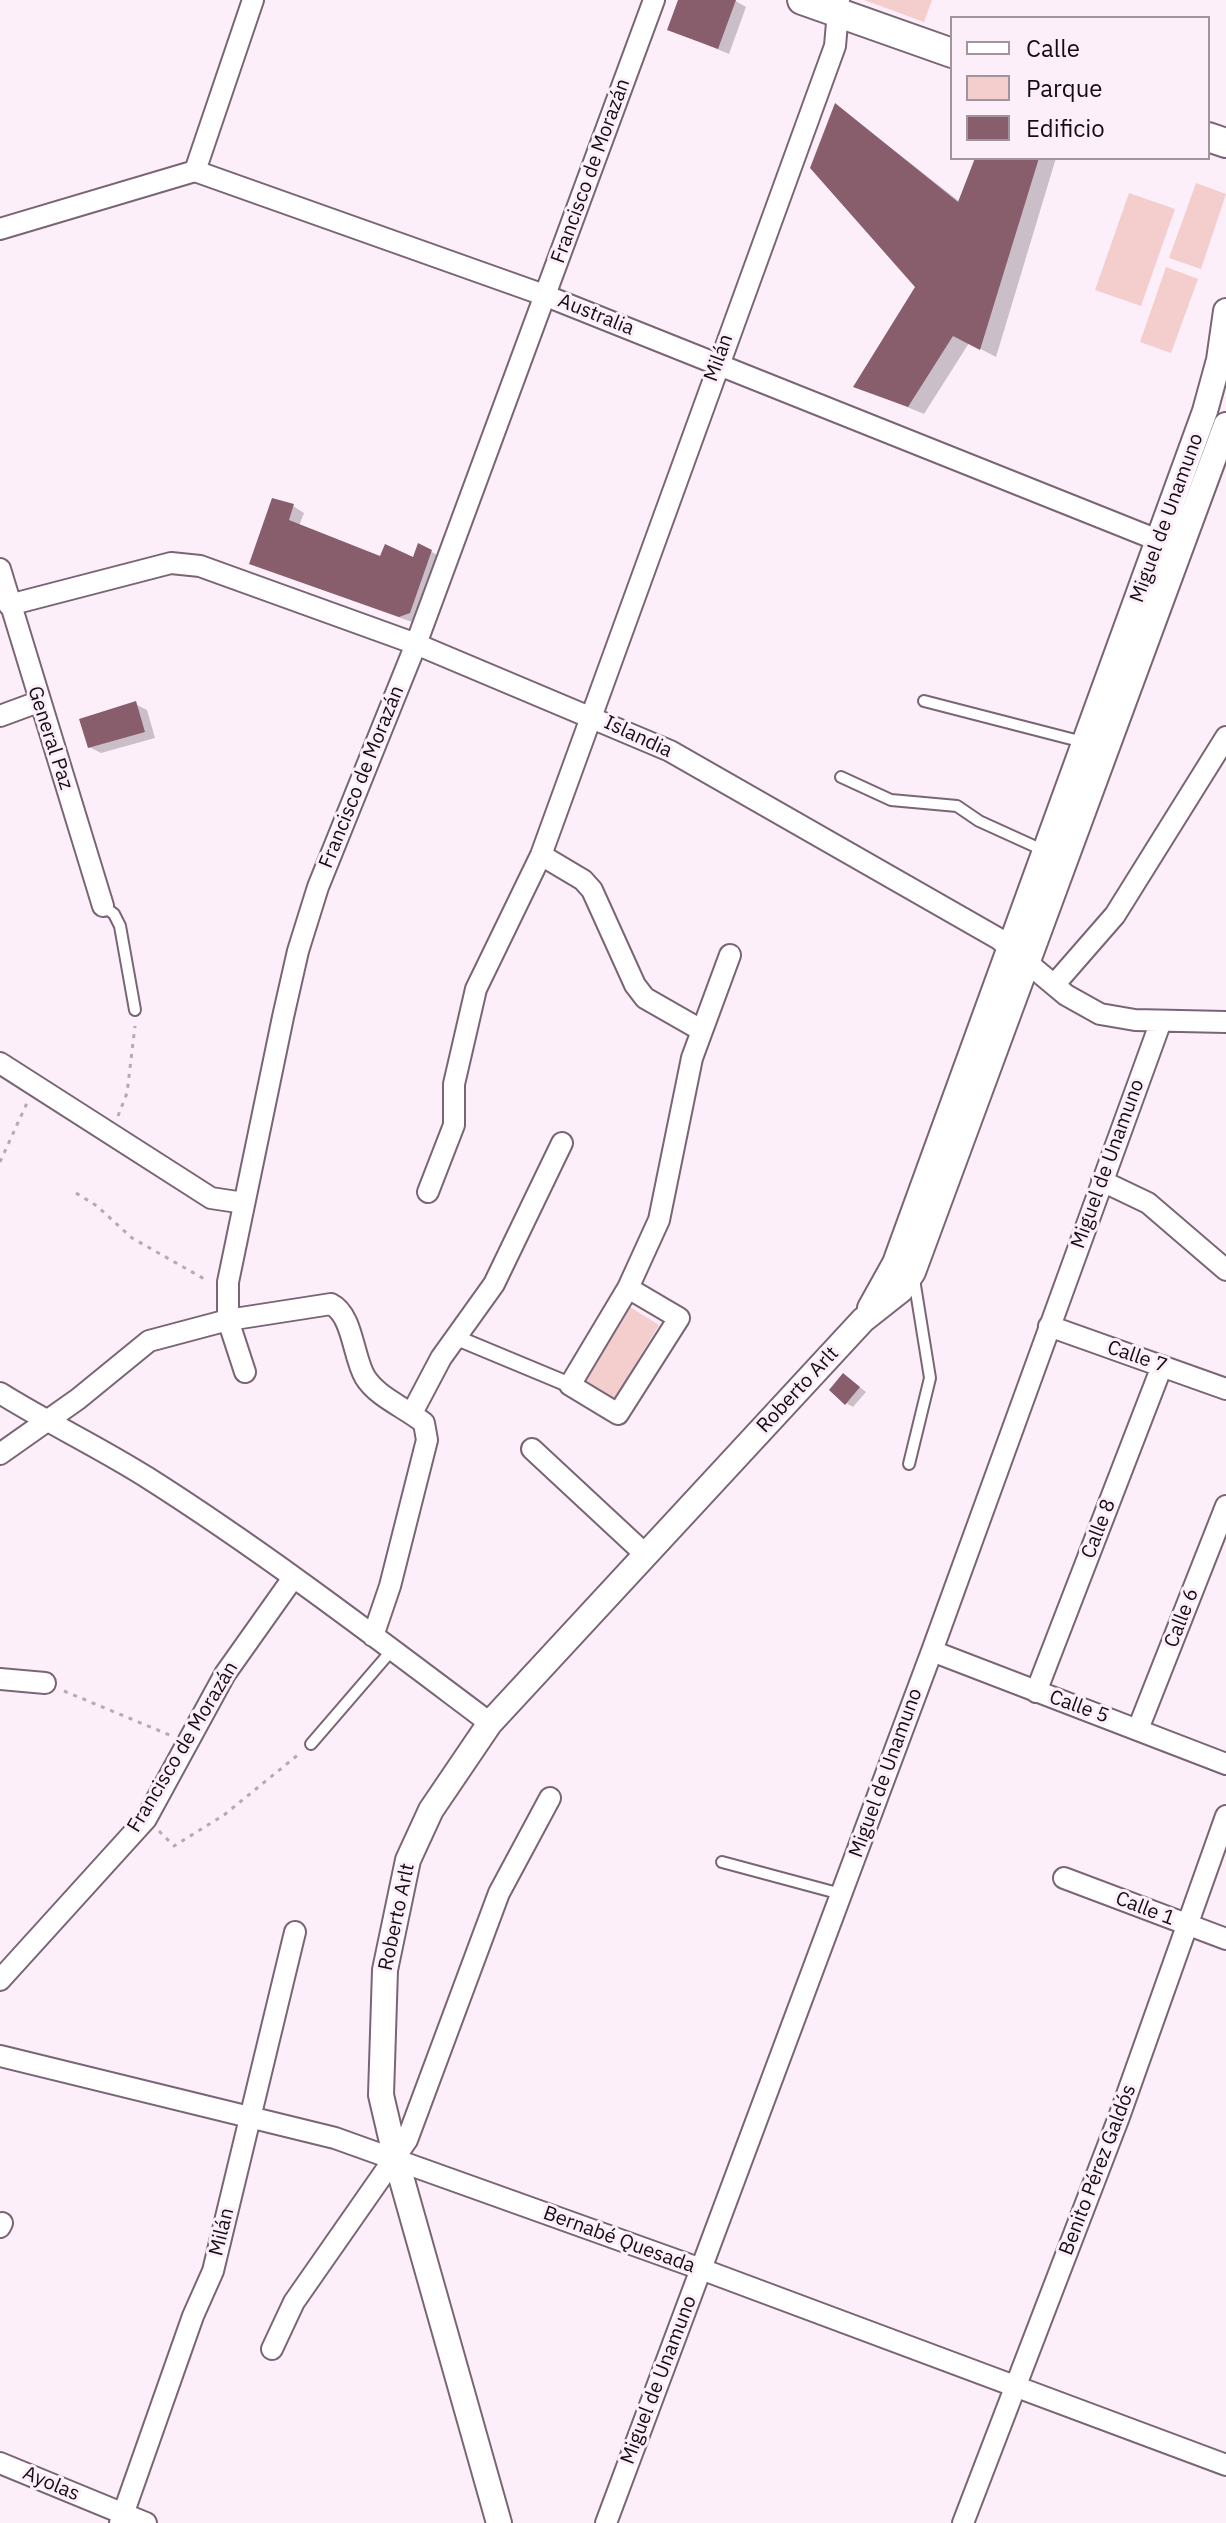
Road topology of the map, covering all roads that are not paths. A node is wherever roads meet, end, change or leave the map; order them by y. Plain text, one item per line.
1 (253, 0) edge
2 (654, 0) edge
3 (802, 0) edge
4 (839, 8) edge
5 (950, 52) edge
6 (195, 171) junction
7 (0, 229) edge
8 (544, 295) junction
9 (1226, 311) edge
10 (717, 363) junction
11 (1226, 425) edge
12 (1169, 545) junction
13 (0, 569) edge
14 (9, 605) junction
15 (416, 644) junction
16 (924, 701) dead end
17 (38, 702) junction
18 (0, 716) edge
19 (591, 716) junction
20 (1226, 737) edge
21 (1085, 742) junction
22 (841, 777) dead end
23 (1045, 851) junction
24 (541, 855) junction
25 (103, 906) joint
26 (1018, 954) junction
27 (730, 955) dead end
28 (1054, 985) junction
29 (135, 1010) road end
30 (1161, 1021) junction
31 (1226, 1022) edge
32 (701, 1030) junction
33 (0, 1063) edge
34 (562, 1143) dead end
35 (1102, 1181) junction
36 (428, 1192) dead end
37 (244, 1203) junction
38 (1226, 1270) edge
39 (913, 1272) junction
40 (628, 1288) junction
41 (228, 1320) junction
42 (863, 1320) junction
43 (1049, 1326) junction
44 (457, 1338) junction
45 (1162, 1366) junction
46 (245, 1372) dead end
47 (570, 1385) junction
48 (1226, 1389) edge
49 (0, 1393) edge
50 (412, 1413) junction
51 (44, 1422) junction
52 (532, 1449) dead end
53 (0, 1454) edge
54 (909, 1464) dead end
55 (1226, 1506) edge
56 (646, 1555) junction
57 (293, 1578) junction
58 (373, 1636) junction
59 (392, 1650) junction
60 (932, 1651) junction
61 (0, 1679) edge
62 (45, 1683) road end
63 (1036, 1692) junction
64 (490, 1723) junction
65 (1138, 1729) junction
66 (311, 1744) road end
67 (1226, 1764) edge
68 (550, 1798) dead end
69 (1226, 1816) edge
70 (722, 1862) dead end
71 (1064, 1878) dead end
72 (841, 1894) junction
73 (1186, 1924) junction
74 (295, 1932) dead end
75 (1226, 1939) edge
76 (0, 1980) edge
77 (0, 2056) edge
78 (250, 2115) junction
79 (396, 2159) junction
80 (701, 2269) junction
81 (272, 2349) dead end
82 (1015, 2385) junction
83 (0, 2463) edge
84 (1226, 2465) edge
85 (122, 2519) edge
86 (146, 2523) edge
87 (499, 2523) edge
88 (606, 2523) edge
89 (963, 2523) edge

1 - 6 street
2 - 8 street, Francisco de Morazán
3 - 4 main road
4 - 5 main road
4 - 10 street, Milán
6 - 7 street
6 - 8 street, Australia
8 - 10 street, Australia
8 - 15 street, Francisco de Morazán
9 - 12 street, Miguel de Unamuno
10 - 12 street, Australia
10 - 19 street, Milán
11 - 12 street, Miguel de Unamuno
12 - 21 street, Miguel de Unamuno
12 - 26 street, Miguel de Unamuno
13 - 14 street, General Paz
14 - 15 street, Islandia
14 - 17 street, General Paz
15 - 19 street, Islandia
15 - 37 street, Francisco de Morazán
16 - 21 lane
17 - 18 street
17 - 25 street, General Paz
19 - 24 street, Milán
19 - 26 street, Islandia
20 - 28 street
21 - 23 street, Miguel de Unamuno
22 - 23 lane
23 - 26 street, Miguel de Unamuno
24 - 32 street
24 - 36 street, Milán
25 - 29 lane
26 - 28 street, Islandia
26 - 39 street, Roberto Arlt
26 - 42 street, Roberto Arlt
27 - 32 street
28 - 30 street, Islandia
30 - 31 street, Islandia
30 - 35 street, Miguel de Unamuno
32 - 40 street
33 - 37 street
34 - 44 street
35 - 38 street
35 - 43 street, Miguel de Unamuno
37 - 41 street, Francisco de Morazán
39 - 42 street, Roberto Arlt
39 - 54 lane
40 - 47 street
40 - 47 street
41 - 46 street, Francisco de Morazán
41 - 50 street
41 - 51 street
42 - 56 street, Roberto Arlt
43 - 45 street, Calle 7
43 - 60 street, Miguel de Unamuno
44 - 47 street
44 - 50 street
45 - 48 street, Calle 7
45 - 63 street, Calle 8
49 - 51 street
50 - 58 street
51 - 53 street
51 - 57 street
52 - 56 street
55 - 65 street, Calle 6
56 - 64 street, Roberto Arlt
57 - 58 street
57 - 76 street, Francisco de Morazán
58 - 59 street
59 - 64 street
59 - 66 lane
60 - 63 street, Calle 5
60 - 72 street, Miguel de Unamuno
61 - 62 street
63 - 65 street, Calle 5
64 - 79 street, Roberto Arlt
65 - 67 street, Calle 5
68 - 79 street
69 - 73 street, Benito Pérez Galdós
70 - 72 lane
71 - 73 street, Calle 1
72 - 80 street, Miguel de Unamuno
73 - 75 street, Calle 1
73 - 82 street, Benito Pérez Galdós
74 - 78 street, Milán
77 - 78 street, Bernabé Quesada
78 - 79 street, Bernabé Quesada
78 - 85 street, Milán
79 - 80 street, Bernabé Quesada
79 - 81 street
79 - 87 street, Roberto Arlt
80 - 82 street, Bernabé Quesada
80 - 88 street, Miguel de Unamuno
82 - 84 street, Bernabé Quesada
82 - 89 street, Benito Pérez Galdós
83 - 85 street, Ayolas
85 - 86 street, Ayolas

